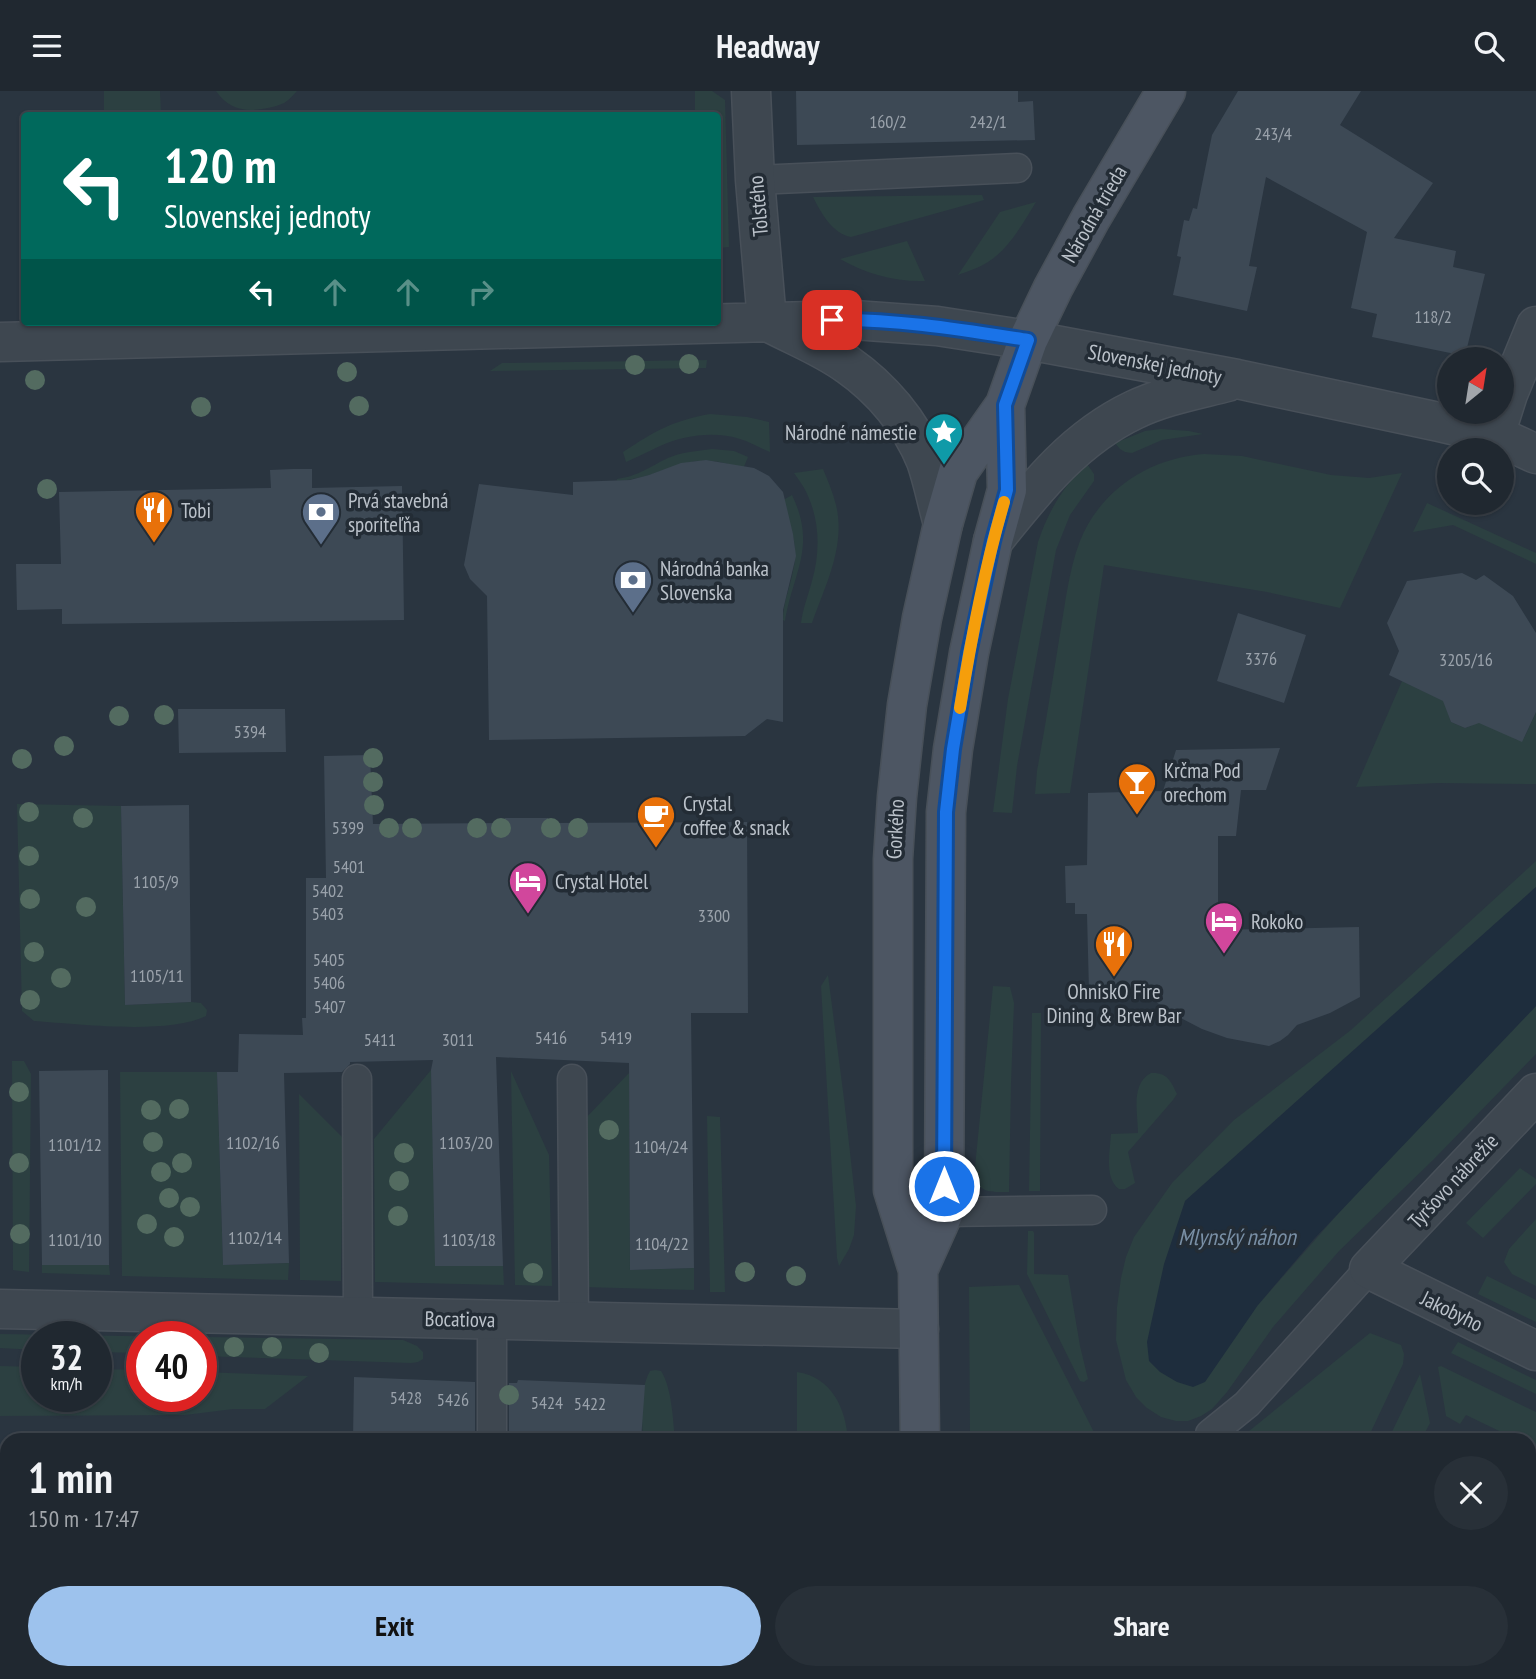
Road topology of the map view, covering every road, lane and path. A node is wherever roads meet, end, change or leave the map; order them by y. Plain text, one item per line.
1 (751, 91) edge
2 (1166, 91) edge
3 (1017, 168) dead end
4 (755, 180) junction
5 (766, 321) junction
6 (721, 322) edge
7 (584, 326) edge
8 (1536, 326) edge
9 (1028, 340) junction
10 (0, 342) edge
11 (1237, 379) junction
12 (1005, 405) junction
13 (1494, 435) junction
14 (1536, 454) edge
15 (943, 524) junction
16 (993, 541) junction
17 (572, 1079) dead end
18 (357, 1080) dead end
19 (1536, 1093) edge
20 (1092, 1210) dead end
21 (944, 1212) junction
22 (1369, 1269) junction
23 (918, 1270) junction
24 (0, 1309) edge
25 (358, 1316) junction
26 (492, 1319) junction
27 (574, 1321) junction
28 (919, 1329) junction
29 (1536, 1352) edge
30 (492, 1433) edge
31 (920, 1433) edge
32 (1211, 1433) edge

1 - 4 street, Tolstého
2 - 9 street, Národná trieda
3 - 4 lane
4 - 5 street, Tolstého
5 - 6 street, Slovenskej jednoty
5 - 9 street, Slovenskej jednoty
5 - 15 street, Slovenskej jednoty
7 - 10 street, Slovenskej jednoty
8 - 13 street
9 - 11 street, Slovenskej jednoty
9 - 12 street, Gorkého
11 - 13 street, Slovenskej jednoty
11 - 16 street
12 - 15 street, Gorkého
12 - 16 street, Gorkého
13 - 14 street, Slovenskej jednoty
15 - 23 street, Gorkého
16 - 21 street, Gorkého
17 - 27 lane
18 - 25 lane
19 - 22 street, Tyršovo nábrežie
20 - 21 lane
21 - 23 street, Gorkého
22 - 29 street, Jakobyho
22 - 32 lane
23 - 28 street, Gorkého
24 - 25 street, Bocatiova
25 - 26 street, Bocatiova
26 - 27 street, Bocatiova
26 - 30 lane
27 - 28 street, Bocatiova
28 - 31 street, Gorkého

